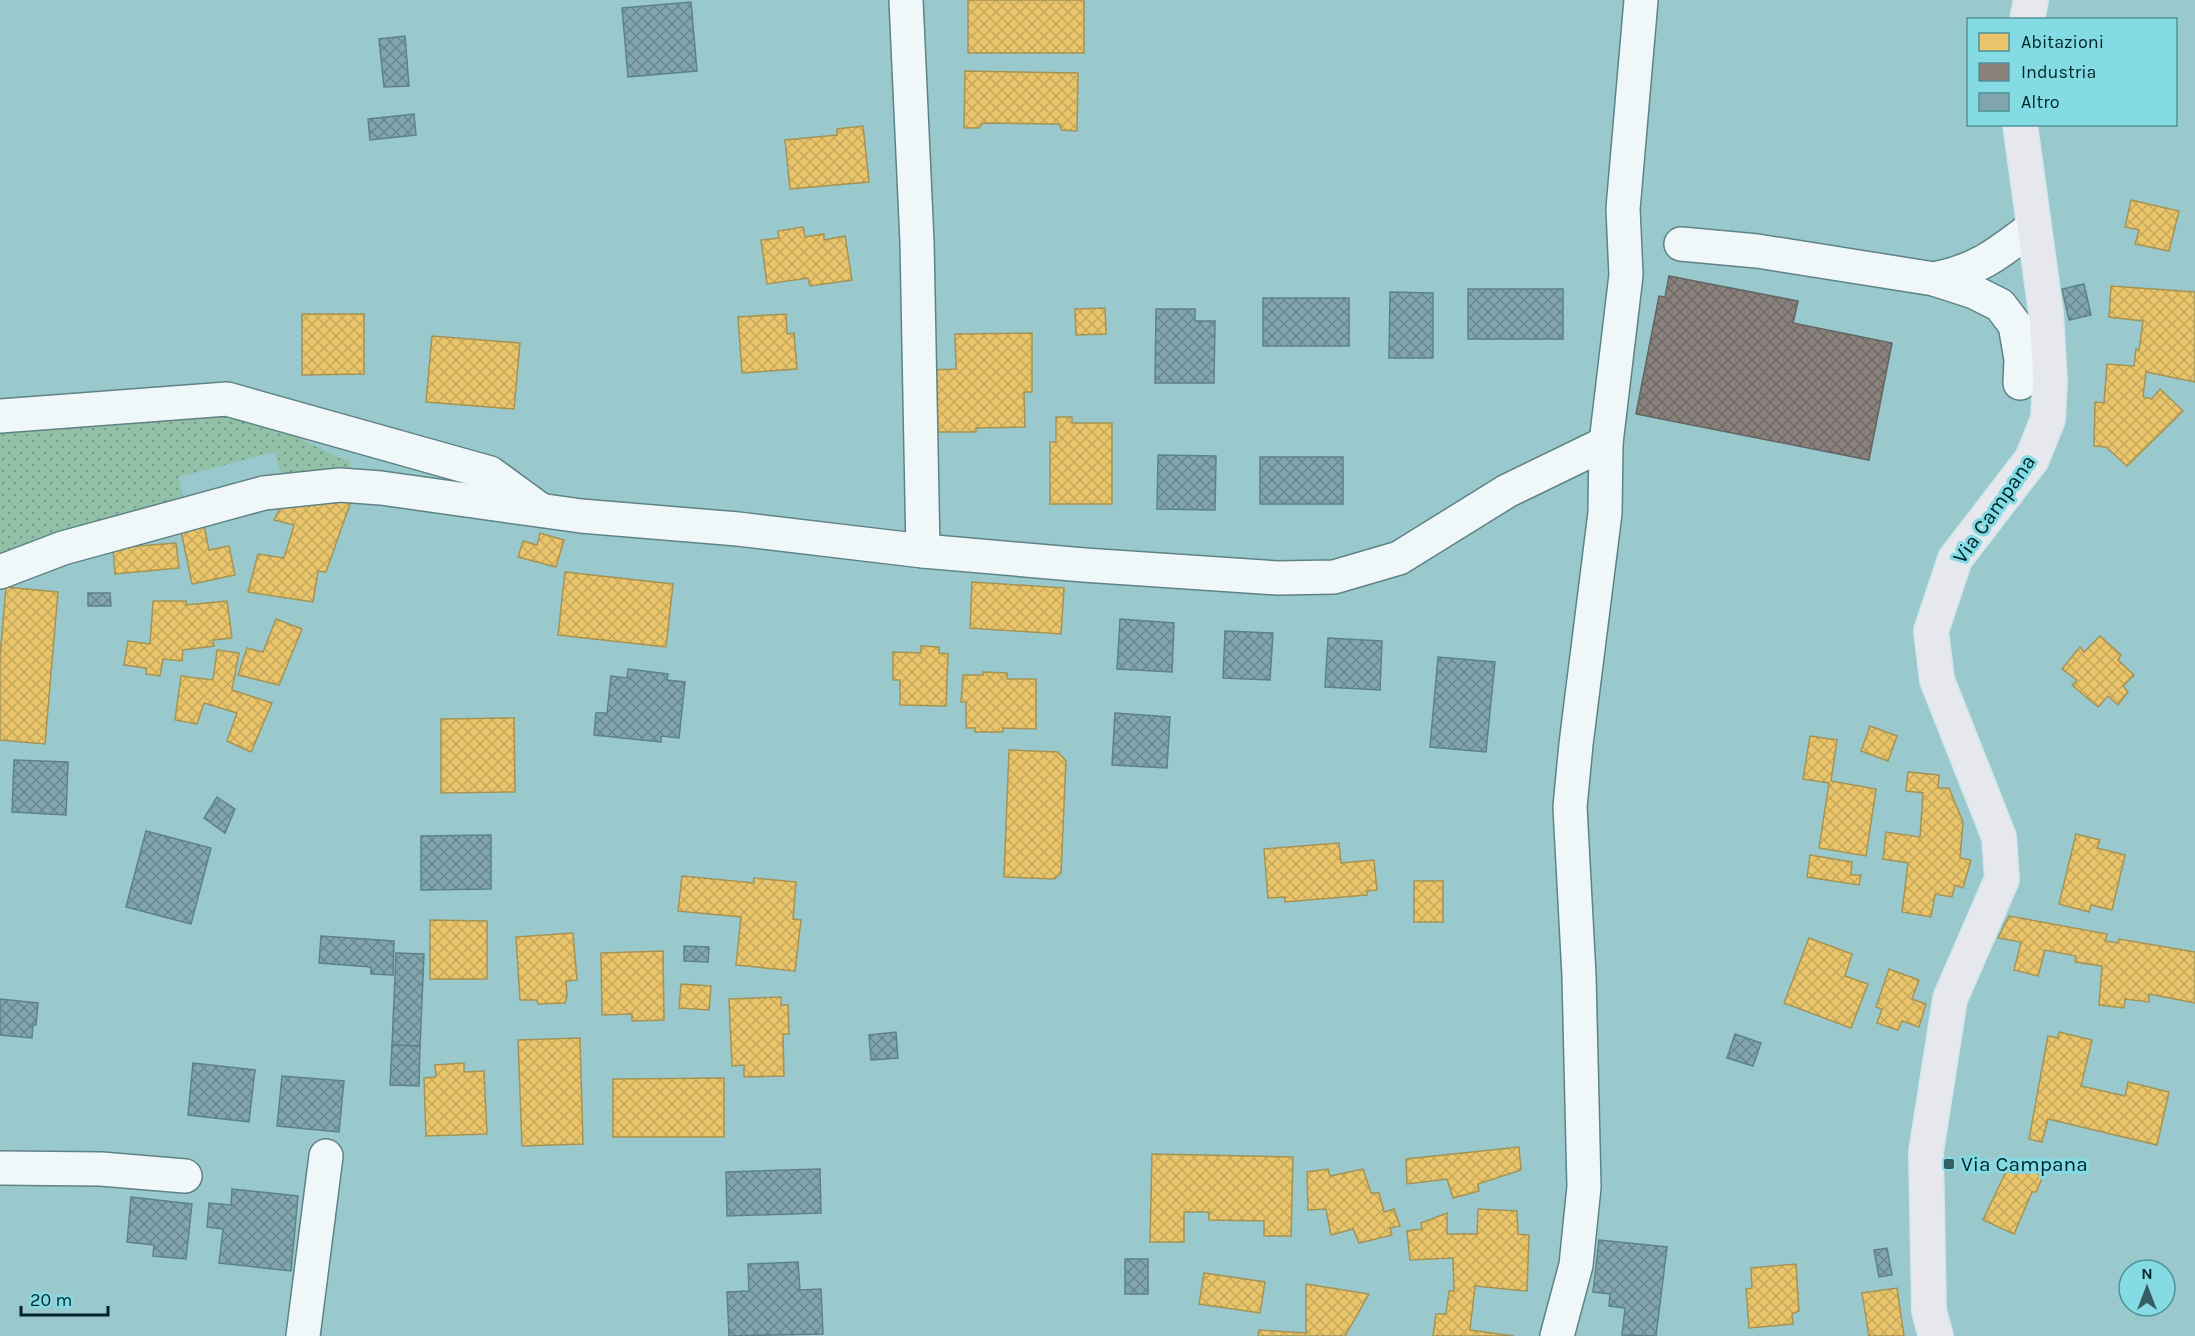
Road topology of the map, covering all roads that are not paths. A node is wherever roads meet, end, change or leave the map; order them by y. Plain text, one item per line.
1 (906, 0) edge
2 (1641, 0) edge
3 (2031, 0) edge
4 (2027, 18) edge
5 (2020, 126) edge
6 (2033, 227) junction
7 (1681, 244) dead end
8 (2040, 276) junction
9 (1972, 281) junction
10 (2020, 383) dead end
11 (0, 416) edge
12 (1606, 443) junction
13 (542, 511) junction
14 (923, 551) junction
15 (0, 572) edge
16 (326, 1156) dead end
17 (0, 1168) edge
18 (185, 1176) dead end
19 (303, 1336) edge
20 (1557, 1336) edge
21 (1935, 1336) edge

1 - 14 street
2 - 12 street
3 - 4 main road
5 - 6 main road, Via Campana
6 - 8 main road, Via Campana
6 - 9 street
7 - 9 street
8 - 9 street
8 - 21 main road, Via Campana
9 - 10 street
11 - 13 street
12 - 14 street
12 - 20 street
13 - 14 street
13 - 15 street
16 - 19 street
17 - 18 street

